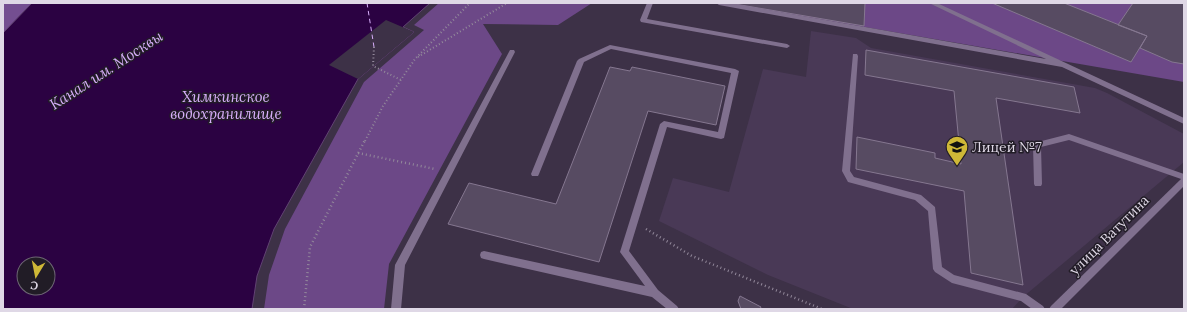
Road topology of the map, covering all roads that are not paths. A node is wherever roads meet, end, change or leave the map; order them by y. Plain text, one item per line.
1 (650, 3) edge
2 (719, 3) edge
3 (932, 3) edge
4 (787, 46) dead end
5 (512, 52) dead end
6 (855, 56) dead end
7 (1065, 65) junction
8 (1184, 121) edge
9 (535, 174) dead end
10 (1184, 176) edge
11 (1184, 181) edge
12 (1038, 184) dead end
13 (484, 255) dead end
14 (656, 293) junction
15 (396, 309) edge
16 (674, 309) edge
17 (1040, 309) edge
18 (1054, 309) edge

1 - 4 street
2 - 7 street
3 - 7 street
5 - 15 street
6 - 17 street
7 - 8 street
9 - 14 street
10 - 12 street
11 - 18 street, улица Ватутина
13 - 14 street
14 - 16 street

